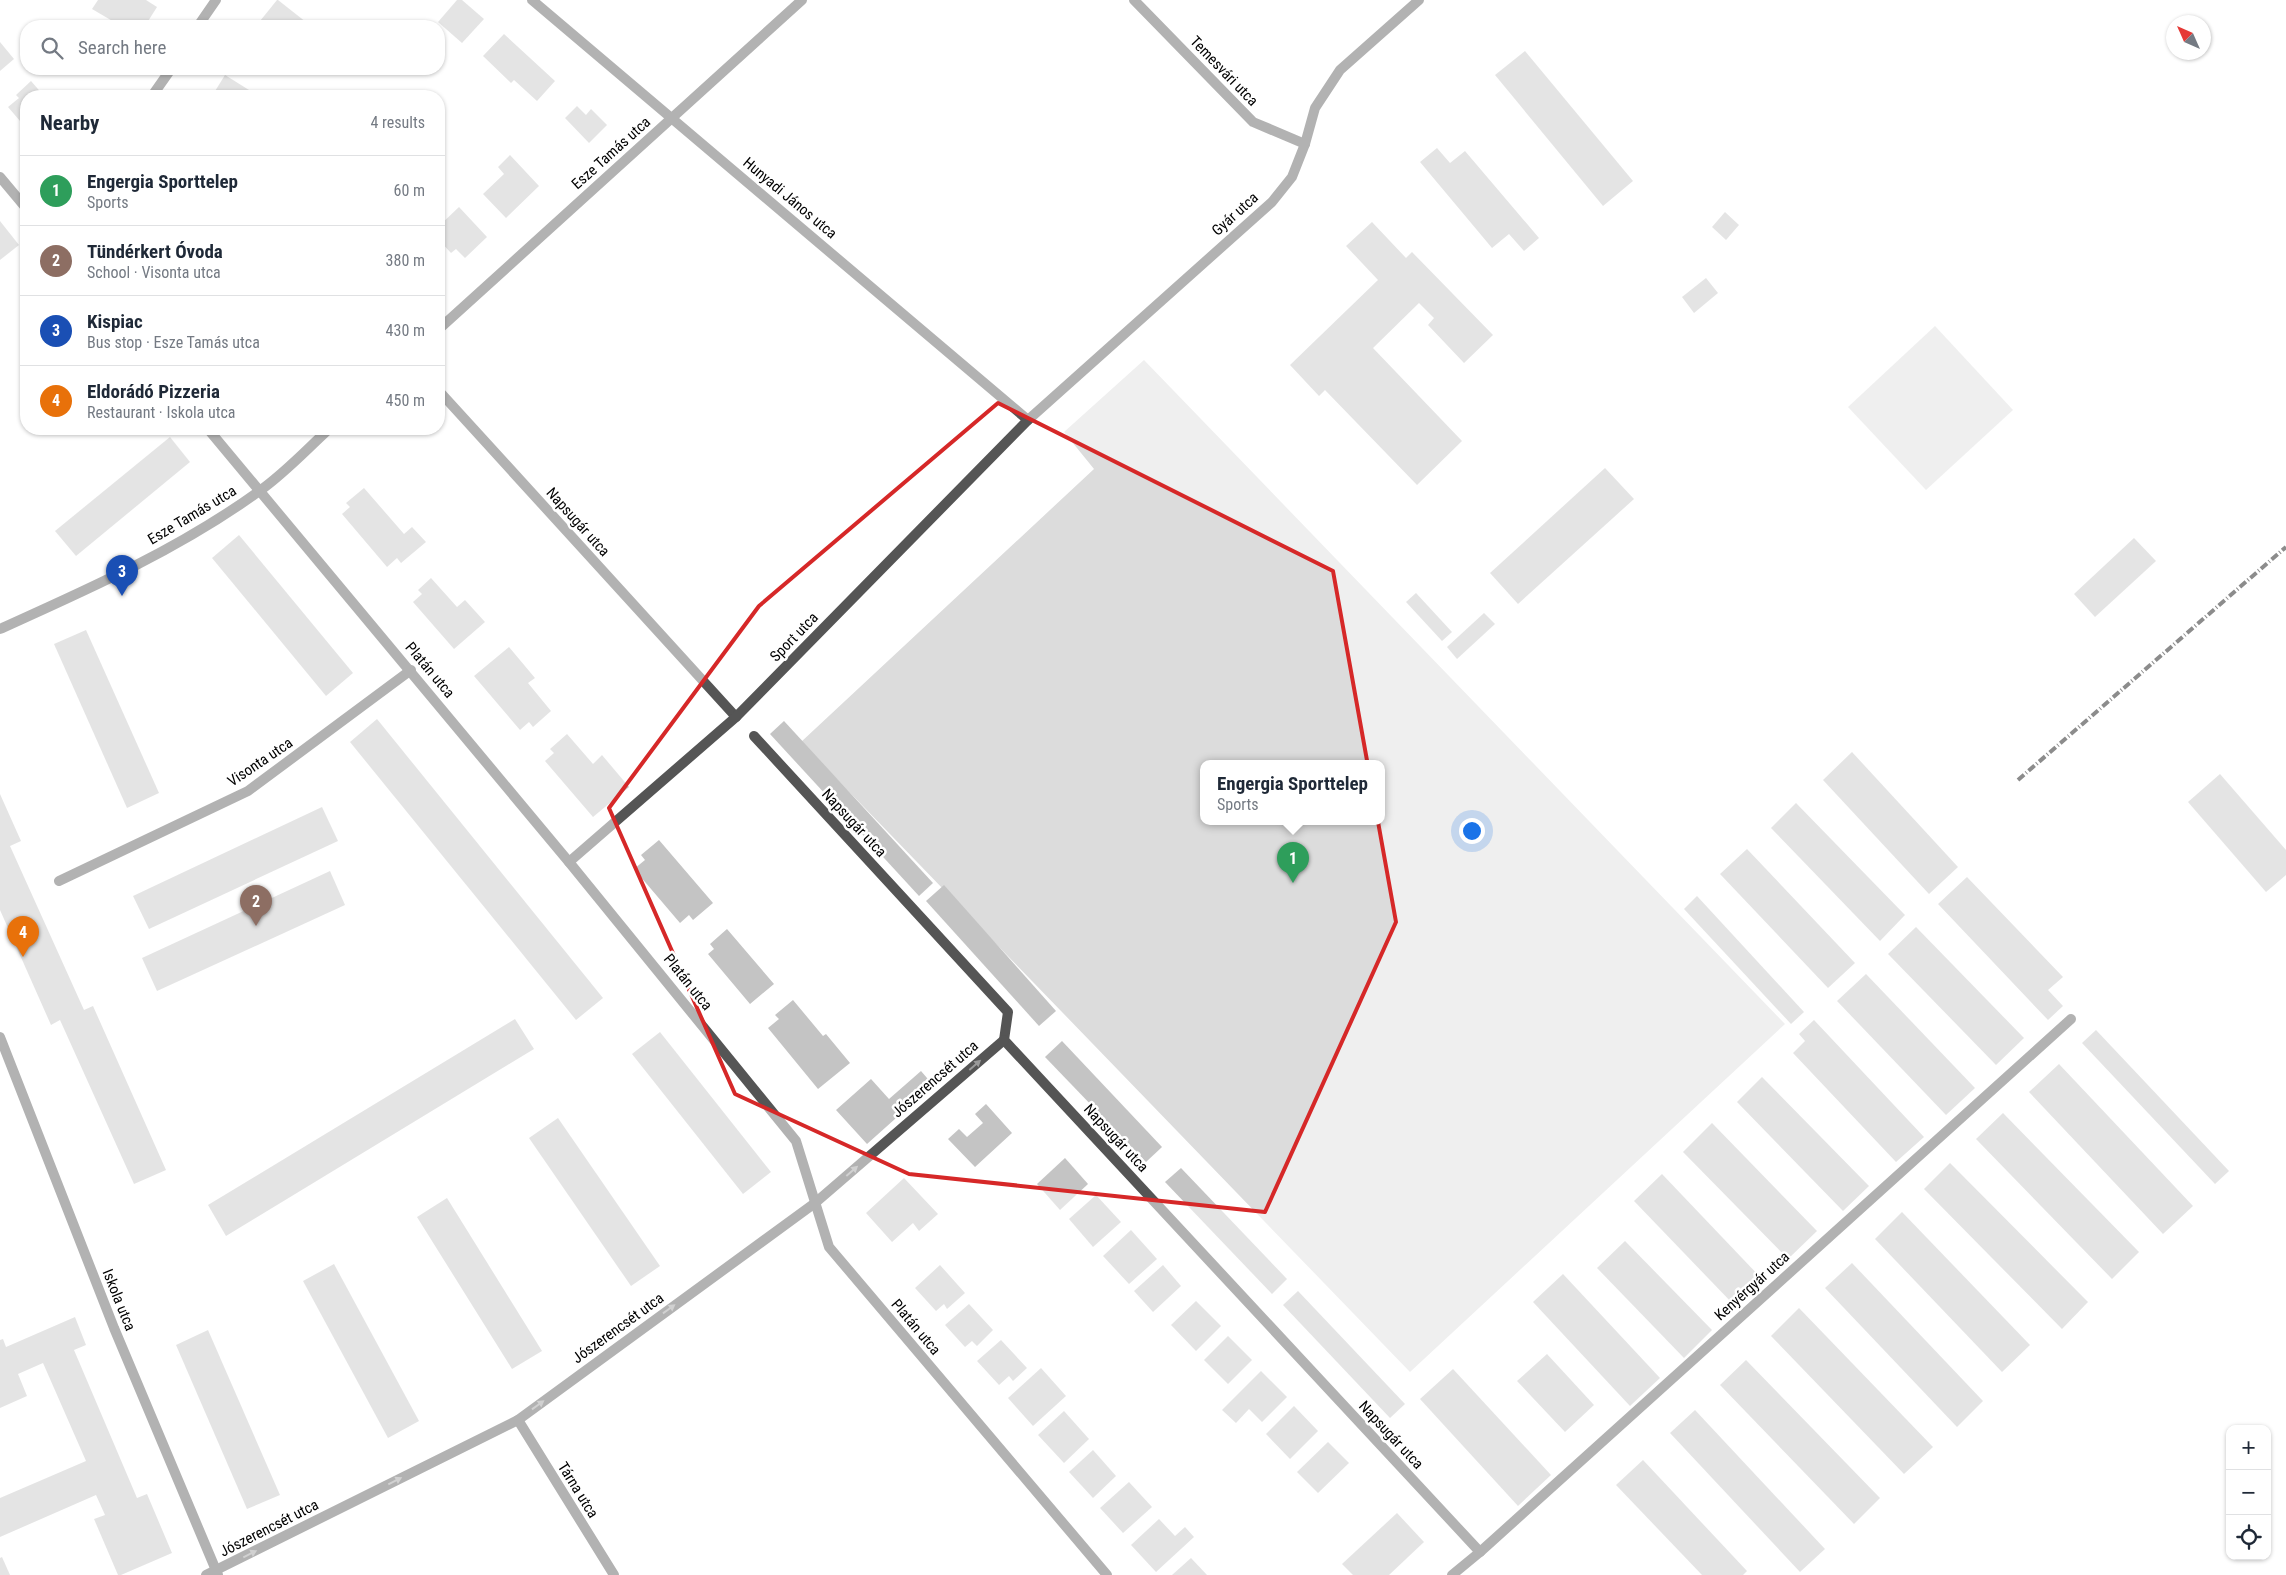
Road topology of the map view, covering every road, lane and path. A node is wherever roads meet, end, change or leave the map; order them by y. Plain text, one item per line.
1 (216, 0) edge
2 (532, 0) edge
3 (802, 0) edge
4 (1134, 0) edge
5 (1419, 0) edge
6 (202, 20) edge
7 (166, 75) edge
8 (156, 90) edge
9 (673, 117) junction
10 (1305, 144) junction
11 (0, 177) edge
12 (20, 201) edge
13 (445, 324) edge
14 (445, 398) edge
15 (1028, 420) junction
16 (213, 435) edge
17 (322, 435) edge
18 (260, 491) junction
19 (0, 629) edge
20 (411, 670) junction
21 (736, 717) junction
22 (754, 736) dead end
23 (569, 862) junction
24 (60, 882) dead end
25 (2071, 1019) dead end
26 (0, 1037) edge
27 (1004, 1040) junction
28 (815, 1203) junction
29 (518, 1420) junction
30 (1480, 1552) junction
31 (213, 1574) edge
32 (614, 1575) edge
33 (1107, 1575) edge
34 (1452, 1575) edge

1 - 6 street
2 - 9 street, Hunyadi János utca
3 - 9 street, Esze Tamás utca
4 - 10 street, Temesvári utca
5 - 10 street, Gyár utca
7 - 8 street
9 - 13 street, Esze Tamás utca
9 - 15 street, Hunyadi János utca
10 - 15 street, Gyár utca
11 - 12 street
14 - 21 street, Napsugár utca
15 - 21 street, Sport utca
16 - 18 street, Platán utca
17 - 18 street, Esze Tamás utca
18 - 19 street, Esze Tamás utca
18 - 20 street, Platán utca
20 - 23 street, Platán utca
20 - 24 street, Visonta utca
21 - 23 street, Sport utca
22 - 27 street, Napsugár utca
23 - 28 street, Platán utca
25 - 30 street, Kenyérgyár utca
26 - 31 street, Iskola utca
28 -> 27 street, Jószerencsét utca
27 - 30 street, Napsugár utca
29 -> 28 street, Jószerencsét utca
28 - 33 street, Platán utca
31 -> 29 street, Jószerencsét utca
29 - 32 street, Tárna utca
30 - 34 street, Kenyérgyár utca

